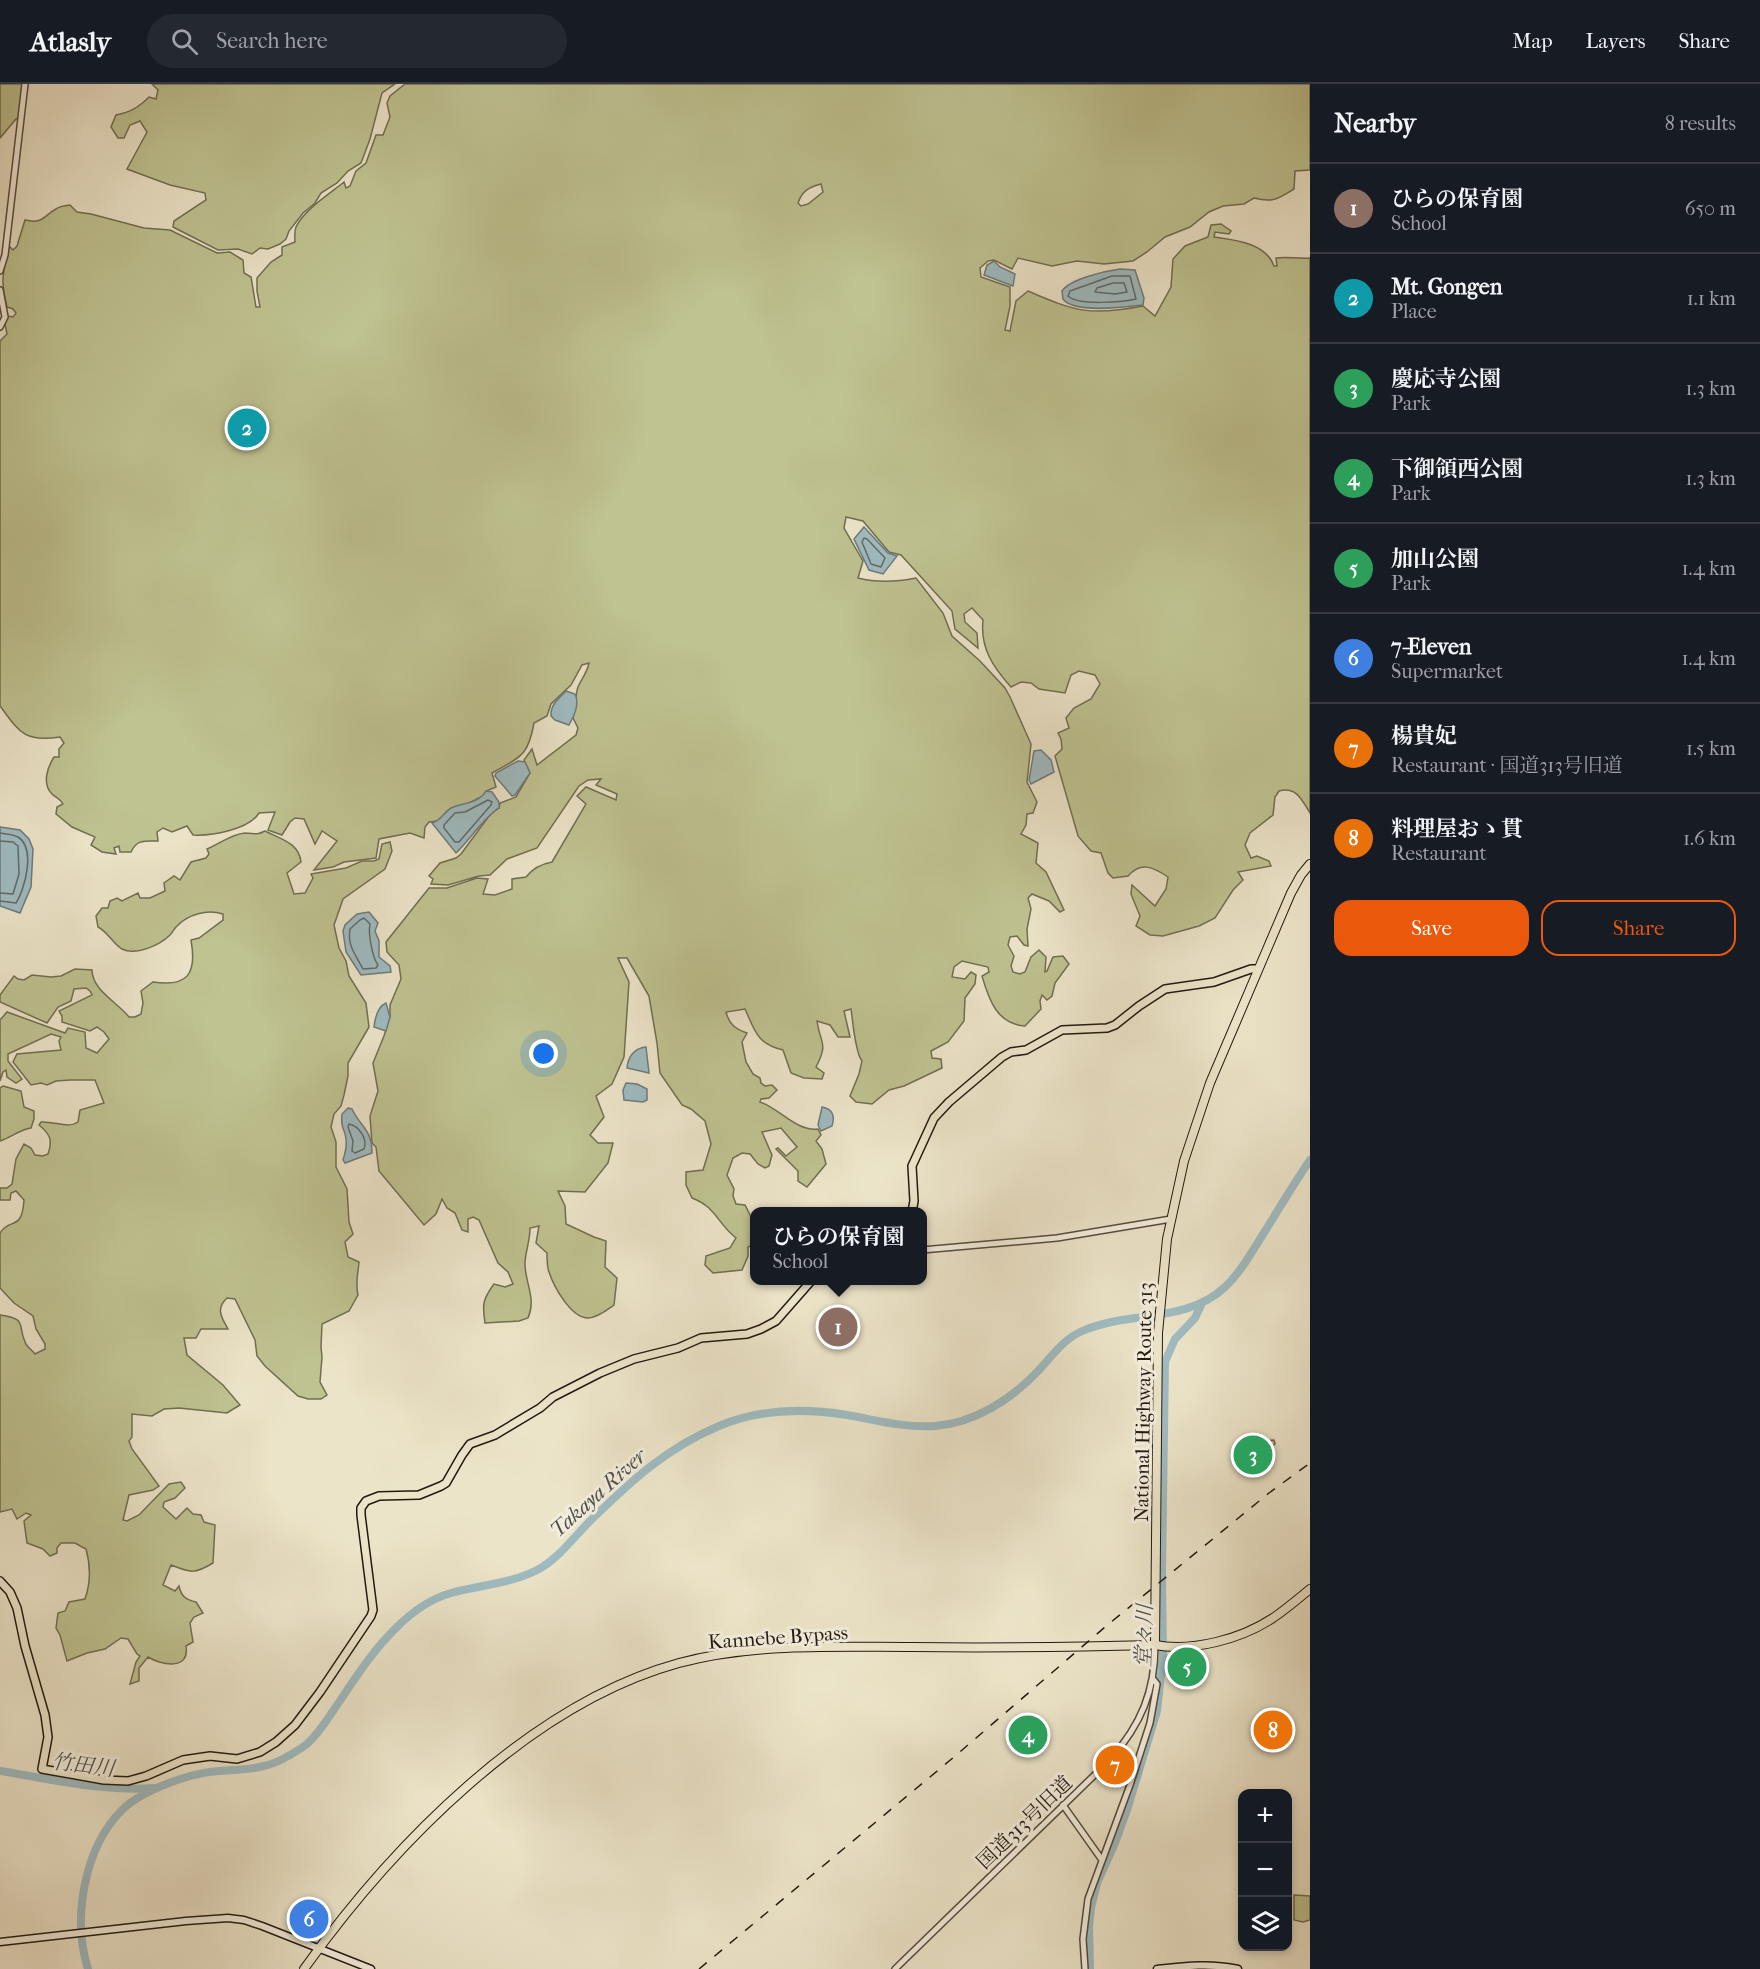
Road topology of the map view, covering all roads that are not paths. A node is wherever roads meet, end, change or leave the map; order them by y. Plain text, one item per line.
1 (25, 84) edge
2 (0, 271) edge
3 (0, 290) edge
4 (0, 327) edge
5 (1310, 864) edge
6 (1258, 969) junction
7 (913, 1207) edge
8 (1171, 1219) junction
9 (927, 1250) edge
10 (808, 1285) edge
11 (0, 1581) edge
12 (1310, 1582) edge
13 (1310, 1589) edge
14 (1161, 1645) junction
15 (1153, 1679) junction
16 (1063, 1805) junction
17 (1102, 1860) junction
18 (0, 1942) edge
19 (319, 1949) junction
20 (304, 1969) edge
21 (371, 1969) edge
22 (895, 1969) edge
23 (1086, 1969) edge
24 (1157, 1969) edge
25 (1238, 1969) edge

1 - 2 street
3 - 4 street
5 - 6 highway, National Highway Route 313
6 - 7 main road
6 - 8 highway, National Highway Route 313
8 - 9 street
8 - 14 highway, National Highway Route 313
10 - 11 main road
12 - 14 highway
13 - 14 highway
14 - 15 street, 国道313号旧道
14 - 19 highway, Kannebe Bypass
15 - 16 street, 国道313号旧道
15 - 17 street
16 - 17 street
16 - 22 street, 国道313号旧道
17 - 23 street
18 - 19 main road
19 - 20 highway, Kannebe Bypass
19 - 21 main road
24 - 25 main road

